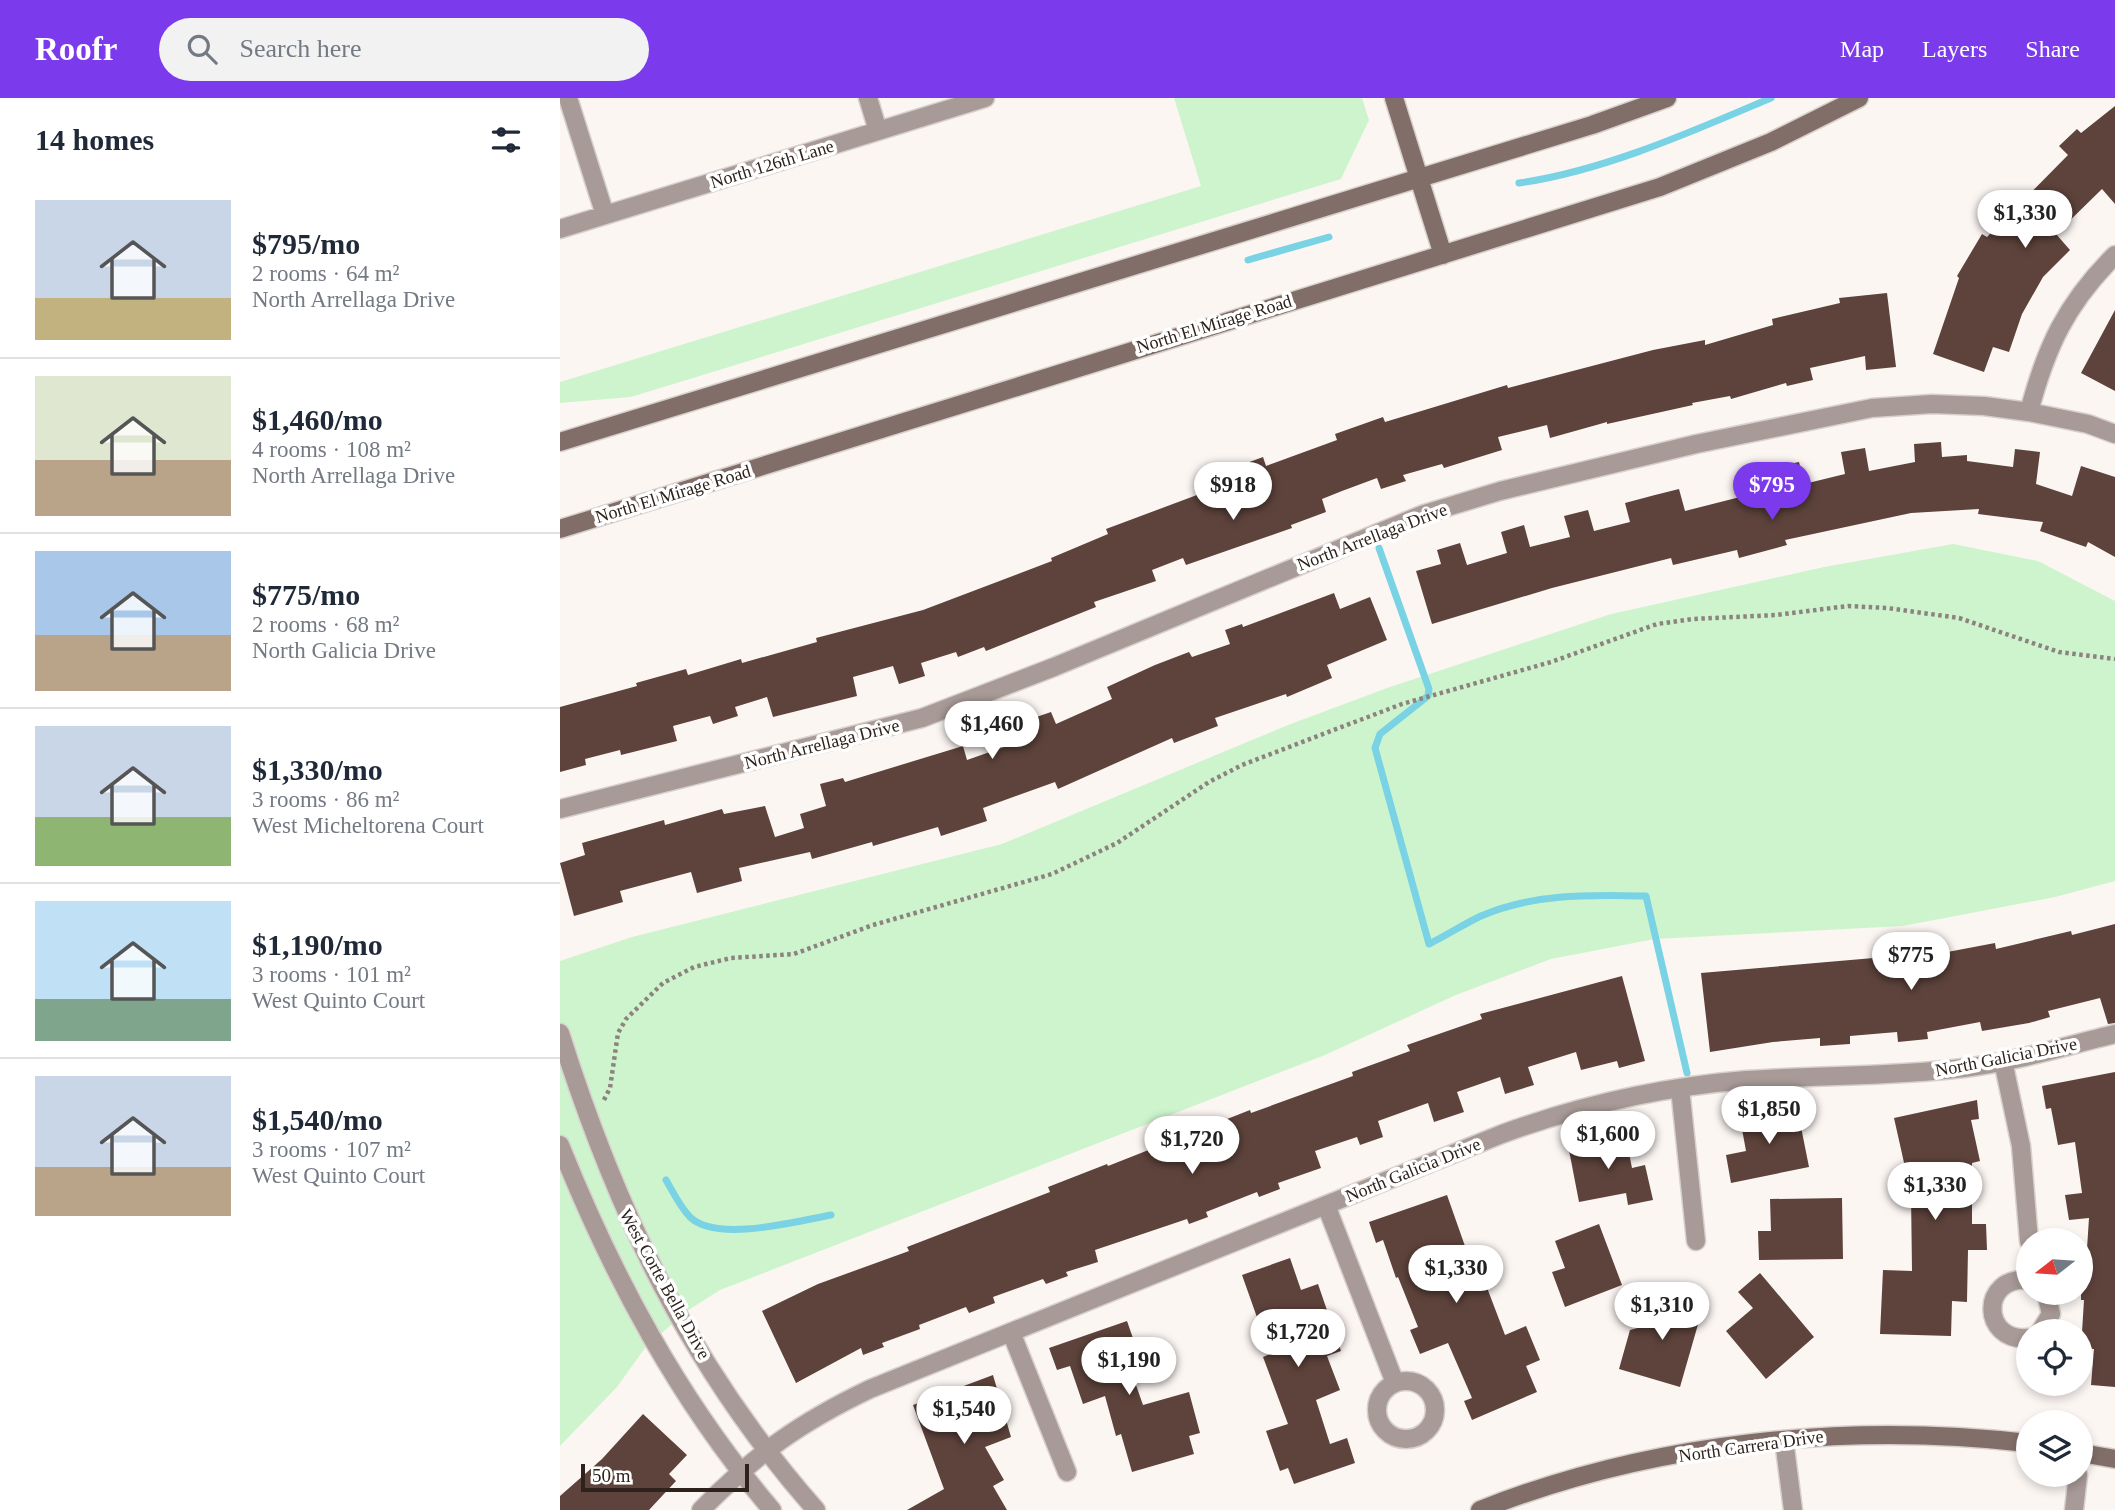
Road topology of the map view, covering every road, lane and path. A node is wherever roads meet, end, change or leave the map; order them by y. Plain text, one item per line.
1 (568, 98) edge
2 (868, 98) edge
3 (985, 98) edge
4 (1394, 98) edge
5 (1667, 98) edge
6 (1859, 98) edge
7 (878, 131) junction
8 (1418, 177) junction
9 (605, 215) junction
10 (560, 229) edge
11 (1443, 255) junction
12 (2115, 255) edge
13 (2029, 412) junction
14 (2115, 434) edge
15 (560, 442) edge
16 (560, 530) edge
17 (2115, 659) edge
18 (560, 809) edge
19 (560, 1034) edge
20 (2115, 1034) edge
21 (2003, 1061) junction
22 (1680, 1088) junction
23 (598, 1110) dead end
24 (560, 1145) edge
25 (1326, 1205) junction
26 (2028, 1228) edge
27 (1696, 1241) dead end
28 (2016, 1281) edge
29 (1010, 1332) junction
30 (2016, 1337) edge
31 (1395, 1383) dead end
32 (1784, 1440) junction
33 (2016, 1442) edge
34 (760, 1453) junction
35 (2093, 1456) edge
36 (2115, 1459) edge
37 (740, 1470) junction
38 (1067, 1472) dead end
39 (2077, 1487) edge
40 (701, 1510) edge
41 (772, 1510) edge
42 (816, 1510) edge
43 (1480, 1510) edge
44 (1793, 1510) edge
45 (2074, 1510) edge

1 - 9 street
2 - 7 street
3 - 7 street, North 126th Lane
4 - 8 main road
5 - 8 main road
6 - 11 main road, North El Mirage Road
7 - 9 street, North 126th Lane
8 - 11 main road
8 - 15 main road
9 - 10 street, North 126th Lane
11 - 16 main road, North El Mirage Road
12 - 13 street
13 - 14 street, North Arrellaga Drive
13 - 18 street, North Arrellaga Drive
17 - 23 path
19 - 34 street, West Corte Bella Drive
20 - 21 street, North Galicia Drive
21 - 22 street, North Galicia Drive
21 - 26 street
22 - 25 street, North Galicia Drive
22 - 27 street
24 - 37 street, West Corte Bella Drive
25 - 29 street, North Galicia Drive
25 - 31 street
28 - 30 street
29 - 34 street, North Galicia Drive
29 - 38 street
32 - 33 main road, North Carrera Drive
32 - 43 main road, North Carrera Drive
32 - 44 street
34 - 37 street, North Galicia Drive
34 - 42 street, West Corte Bella Drive
35 - 36 main road
37 - 40 street, North Galicia Drive
37 - 41 street, West Corte Bella Drive
39 - 45 street

